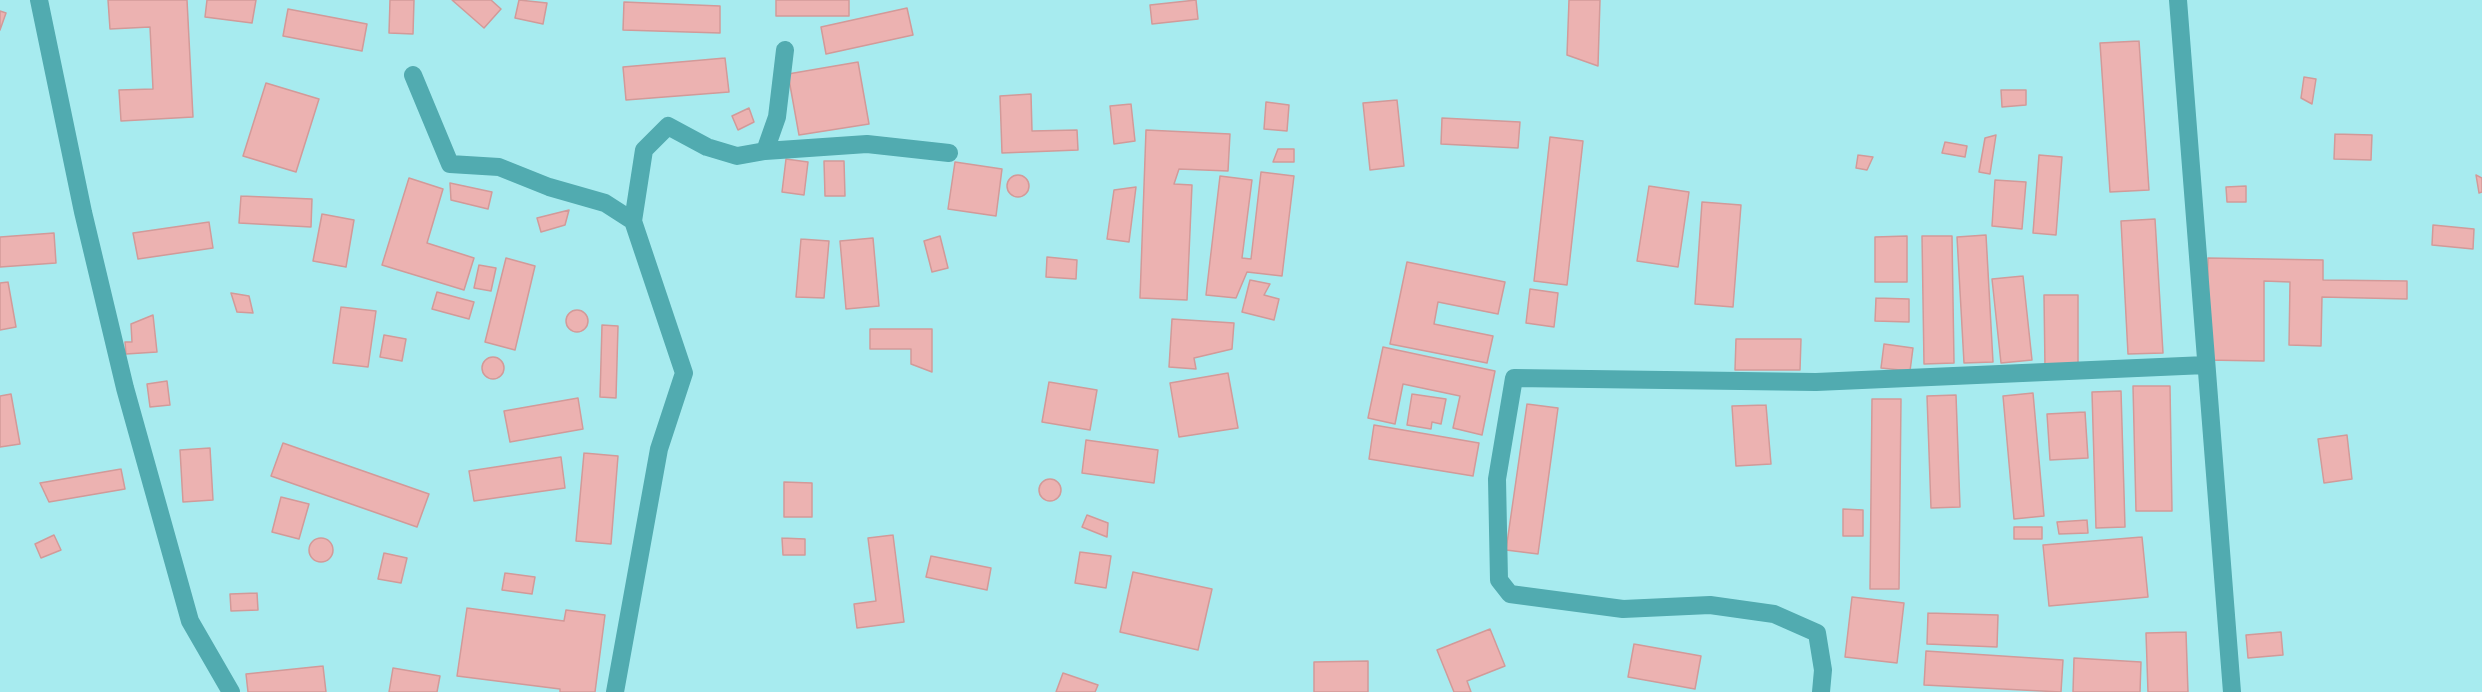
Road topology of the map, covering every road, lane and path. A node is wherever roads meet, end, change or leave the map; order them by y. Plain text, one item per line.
1 (39, 0) edge
2 (2178, 0) edge
3 (785, 50) dead end
4 (413, 75) dead end
5 (765, 151) junction
6 (948, 153) dead end
7 (633, 220) junction
8 (2206, 365) junction
9 (231, 692) edge
10 (615, 692) edge
11 (1821, 692) edge
12 (2232, 692) edge

1 - 9 street
2 - 8 street
3 - 5 street
4 - 7 street
5 - 6 street
5 - 7 street
7 - 10 street
8 - 11 street
8 - 12 street

